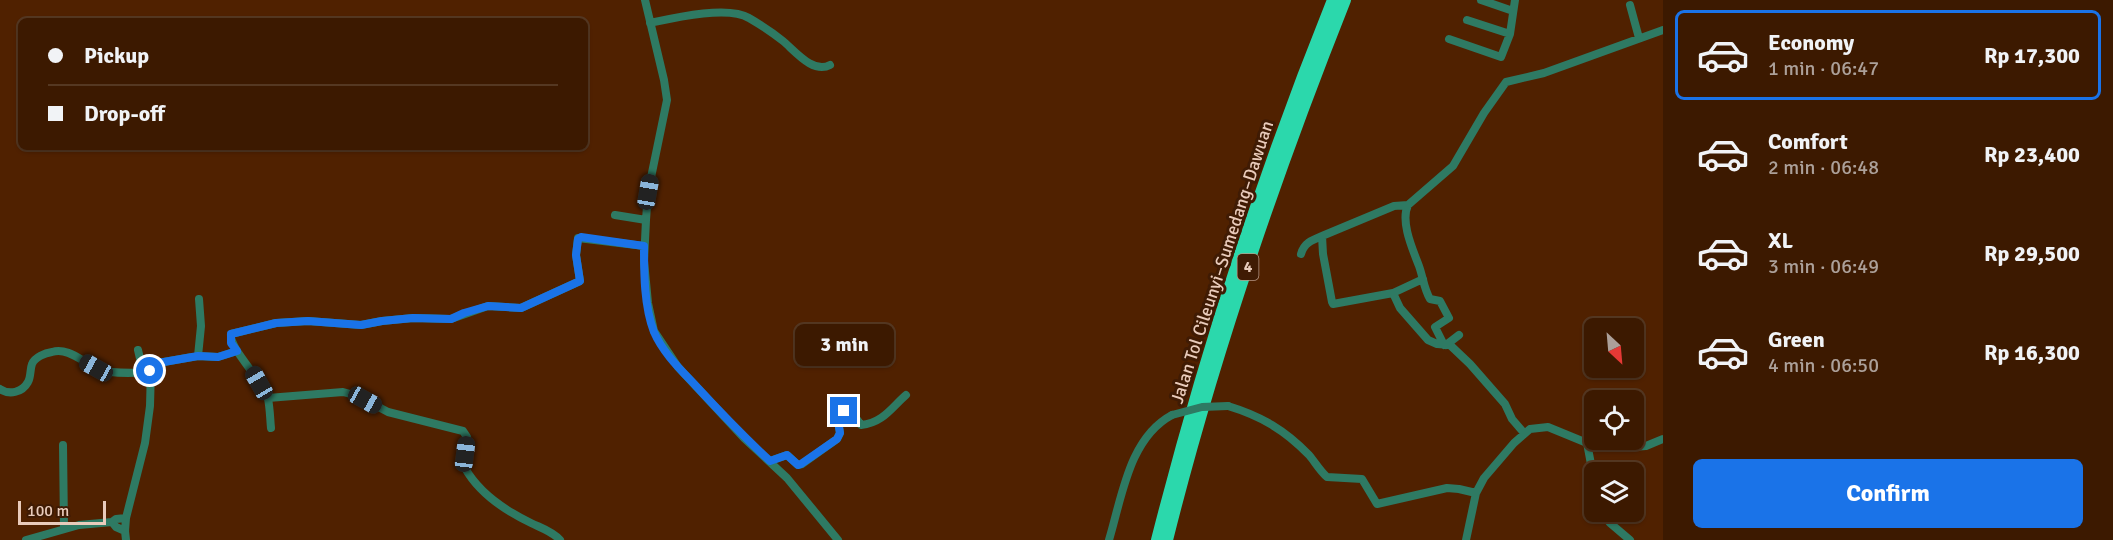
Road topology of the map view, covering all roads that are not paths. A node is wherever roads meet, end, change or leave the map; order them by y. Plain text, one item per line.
1 (645, 0) edge
2 (1334, 0) edge
3 (1345, 0) edge
4 (1480, 0) edge
5 (1515, 0) edge
6 (1630, 5) dead end
7 (1513, 11) junction
8 (1467, 20) dead end
9 (650, 23) junction
10 (1663, 30) edge
11 (1510, 34) junction
12 (1639, 38) junction
13 (1449, 39) dead end
14 (830, 65) dead end
15 (1408, 205) junction
16 (615, 215) dead end
17 (646, 220) junction
18 (1322, 236) junction
19 (644, 246) junction
20 (1301, 254) dead end
21 (1423, 279) junction
22 (1393, 293) junction
23 (199, 299) dead end
24 (1459, 334) dead end
25 (1445, 345) junction
26 (138, 350) dead end
27 (237, 351) junction
28 (198, 356) junction
29 (150, 372) junction
30 (0, 388) edge
31 (906, 395) dead end
32 (268, 398) junction
33 (271, 428) dead end
34 (1524, 433) junction
35 (1663, 439) edge
36 (1584, 442) edge
37 (63, 445) dead end
38 (1644, 446) edge
39 (770, 461) junction
40 (1476, 493) junction
41 (126, 518) junction
42 (112, 522) junction
43 (1609, 522) edge
44 (64, 528) junction
45 (126, 535) edge
46 (26, 540) edge
47 (560, 540) edge
48 (837, 540) edge
49 (1109, 540) edge
50 (1157, 540) edge
51 (1167, 540) edge
52 (1466, 540) edge
53 (1630, 540) edge

1 - 9 street
2 - 50 highway, Jalan Tol Cileunyi–Sumedang–Dawuan / 4
3 - 51 highway, Jalan Tol Cileunyi–Sumedang–Dawuan / 4
4 - 7 street
5 - 7 street
6 - 12 street
7 - 11 street
8 - 11 street
9 - 14 street
9 - 17 street
10 - 12 street
11 - 13 street
12 - 15 street
15 - 18 street
15 - 21 street
16 - 17 street
17 - 19 street
18 - 20 street
18 - 22 street
19 - 27 street
19 - 39 street
21 - 22 street
21 - 25 street
22 - 25 street
23 - 28 street
24 - 25 street
25 - 34 street
26 - 29 street
27 - 28 street
27 - 32 street
28 - 29 street
29 - 30 street
29 - 41 street
31 - 39 street
32 - 33 street
32 - 47 street
34 - 36 street
34 - 40 street
35 - 38 street
37 - 44 street
39 - 48 street
40 - 49 street, bridge
40 - 52 street
41 - 42 street
41 - 45 street
42 - 44 street
42 - 45 street
43 - 53 street
44 - 46 street

